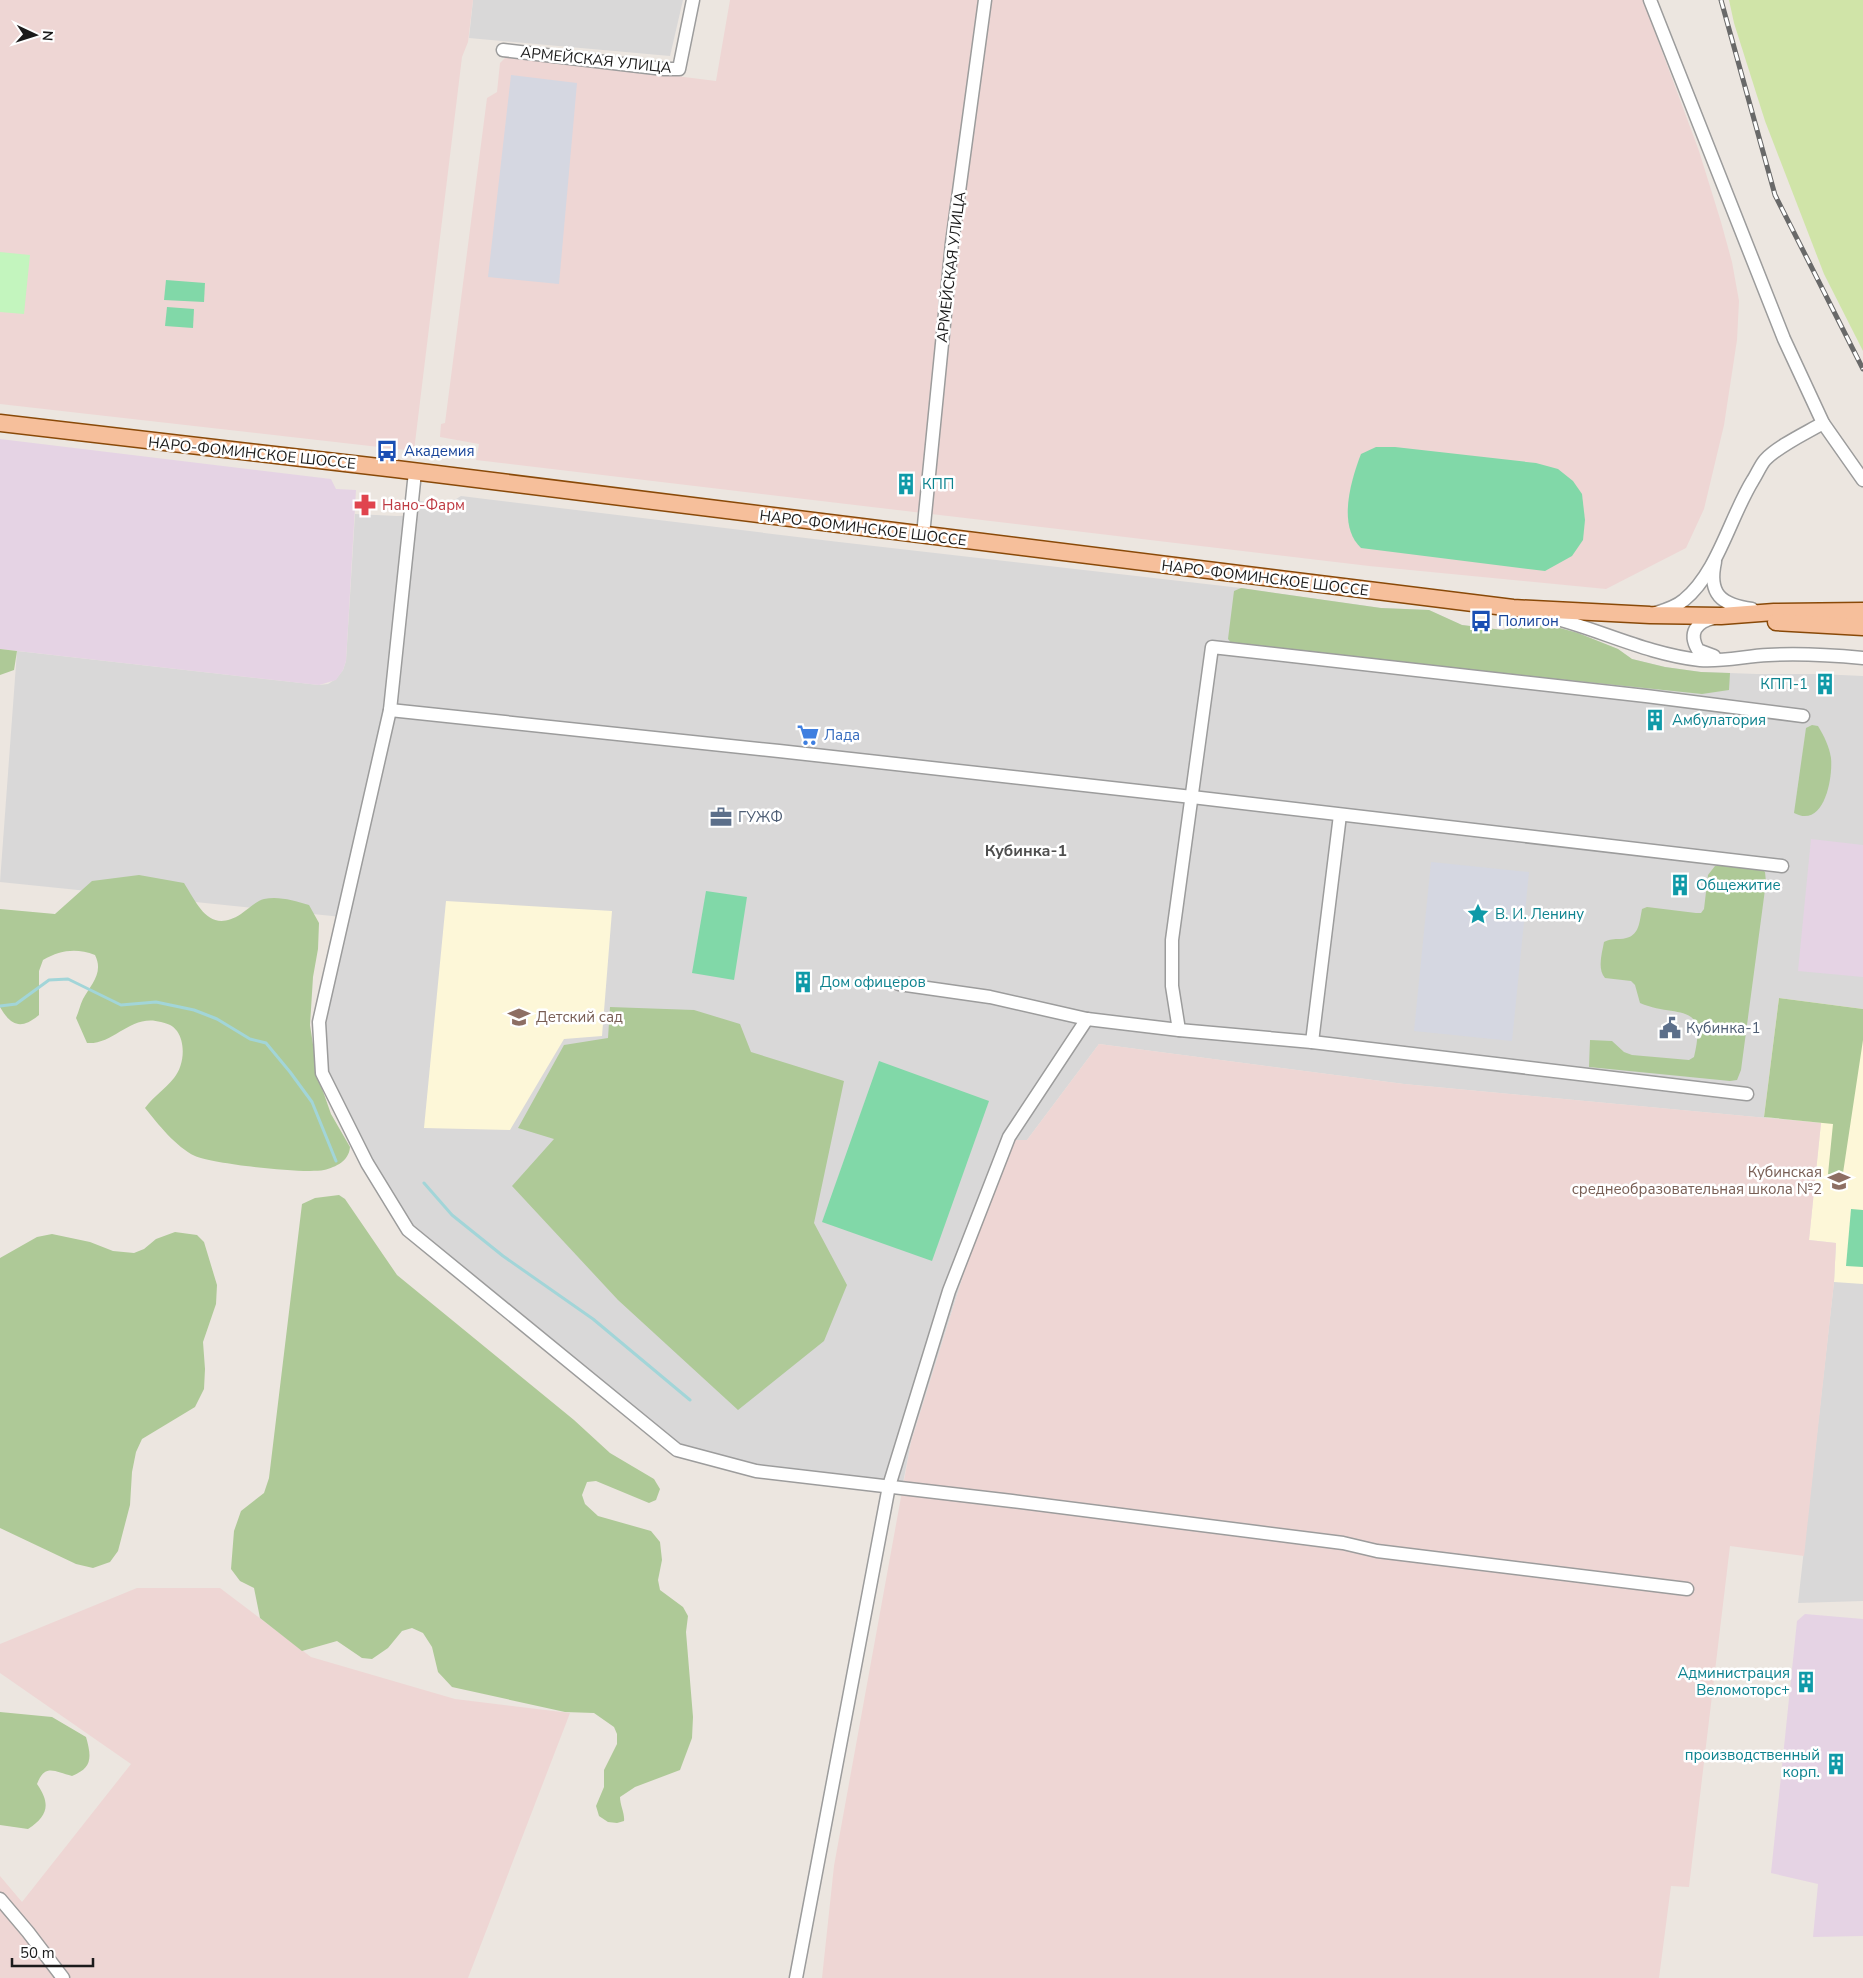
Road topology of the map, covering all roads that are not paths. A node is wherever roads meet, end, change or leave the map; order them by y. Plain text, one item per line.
1 (693, 0) edge
2 (985, 0) edge
3 (1650, 0) edge
4 (503, 50) dead end
5 (0, 423) edge
6 (1823, 423) junction
7 (415, 472) junction
8 (1863, 480) edge
9 (922, 535) junction
10 (1717, 554) junction
11 (1513, 608) junction
12 (1863, 610) edge
13 (1774, 612) junction
14 (1650, 615) junction
15 (1724, 616) junction
16 (1863, 627) edge
17 (1726, 658) junction
18 (1863, 658) edge
19 (390, 710) junction
20 (1803, 716) dead end
21 (1192, 797) junction
22 (1340, 815) junction
23 (1782, 866) dead end
24 (899, 984) dead end
25 (1087, 1019) junction
26 (1179, 1030) junction
27 (1312, 1042) junction
28 (1747, 1094) dead end
29 (889, 1486) junction
30 (1687, 1589) dead end
31 (0, 1899) edge
32 (63, 1978) edge
33 (796, 1978) edge

1 - 4 street, АРМЕЙСКАЯ УЛИЦА
2 - 9 street, АРМЕЙСКАЯ УЛИЦА
3 - 6 street
5 - 7 main road, НАРО-ФОМИНСКОЕ ШОССЕ
6 - 8 street
6 - 10 street
7 - 9 main road, НАРО-ФОМИНСКОЕ ШОССЕ
7 - 19 street
9 - 11 main road, НАРО-ФОМИНСКОЕ ШОССЕ
10 - 13 street
10 - 14 street
11 - 14 main road, НАРО-ФОМИНСКОЕ ШОССЕ
11 - 17 street
12 - 13 main road, НАРО-ФОМИНСКОЕ ШОССЕ
13 - 15 main road, НАРО-ФОМИНСКОЕ ШОССЕ
14 - 15 main road, НАРО-ФОМИНСКОЕ ШОССЕ
15 - 16 main road, НАРО-ФОМИНСКОЕ ШОССЕ
15 - 17 street
17 - 18 street
19 - 21 street
19 - 29 street
20 - 21 street
21 - 22 street
21 - 26 street
22 - 23 street
22 - 27 street
24 - 25 street
25 - 26 street
25 - 29 street
26 - 27 street
27 - 28 street
29 - 30 street
29 - 33 street
31 - 32 street

